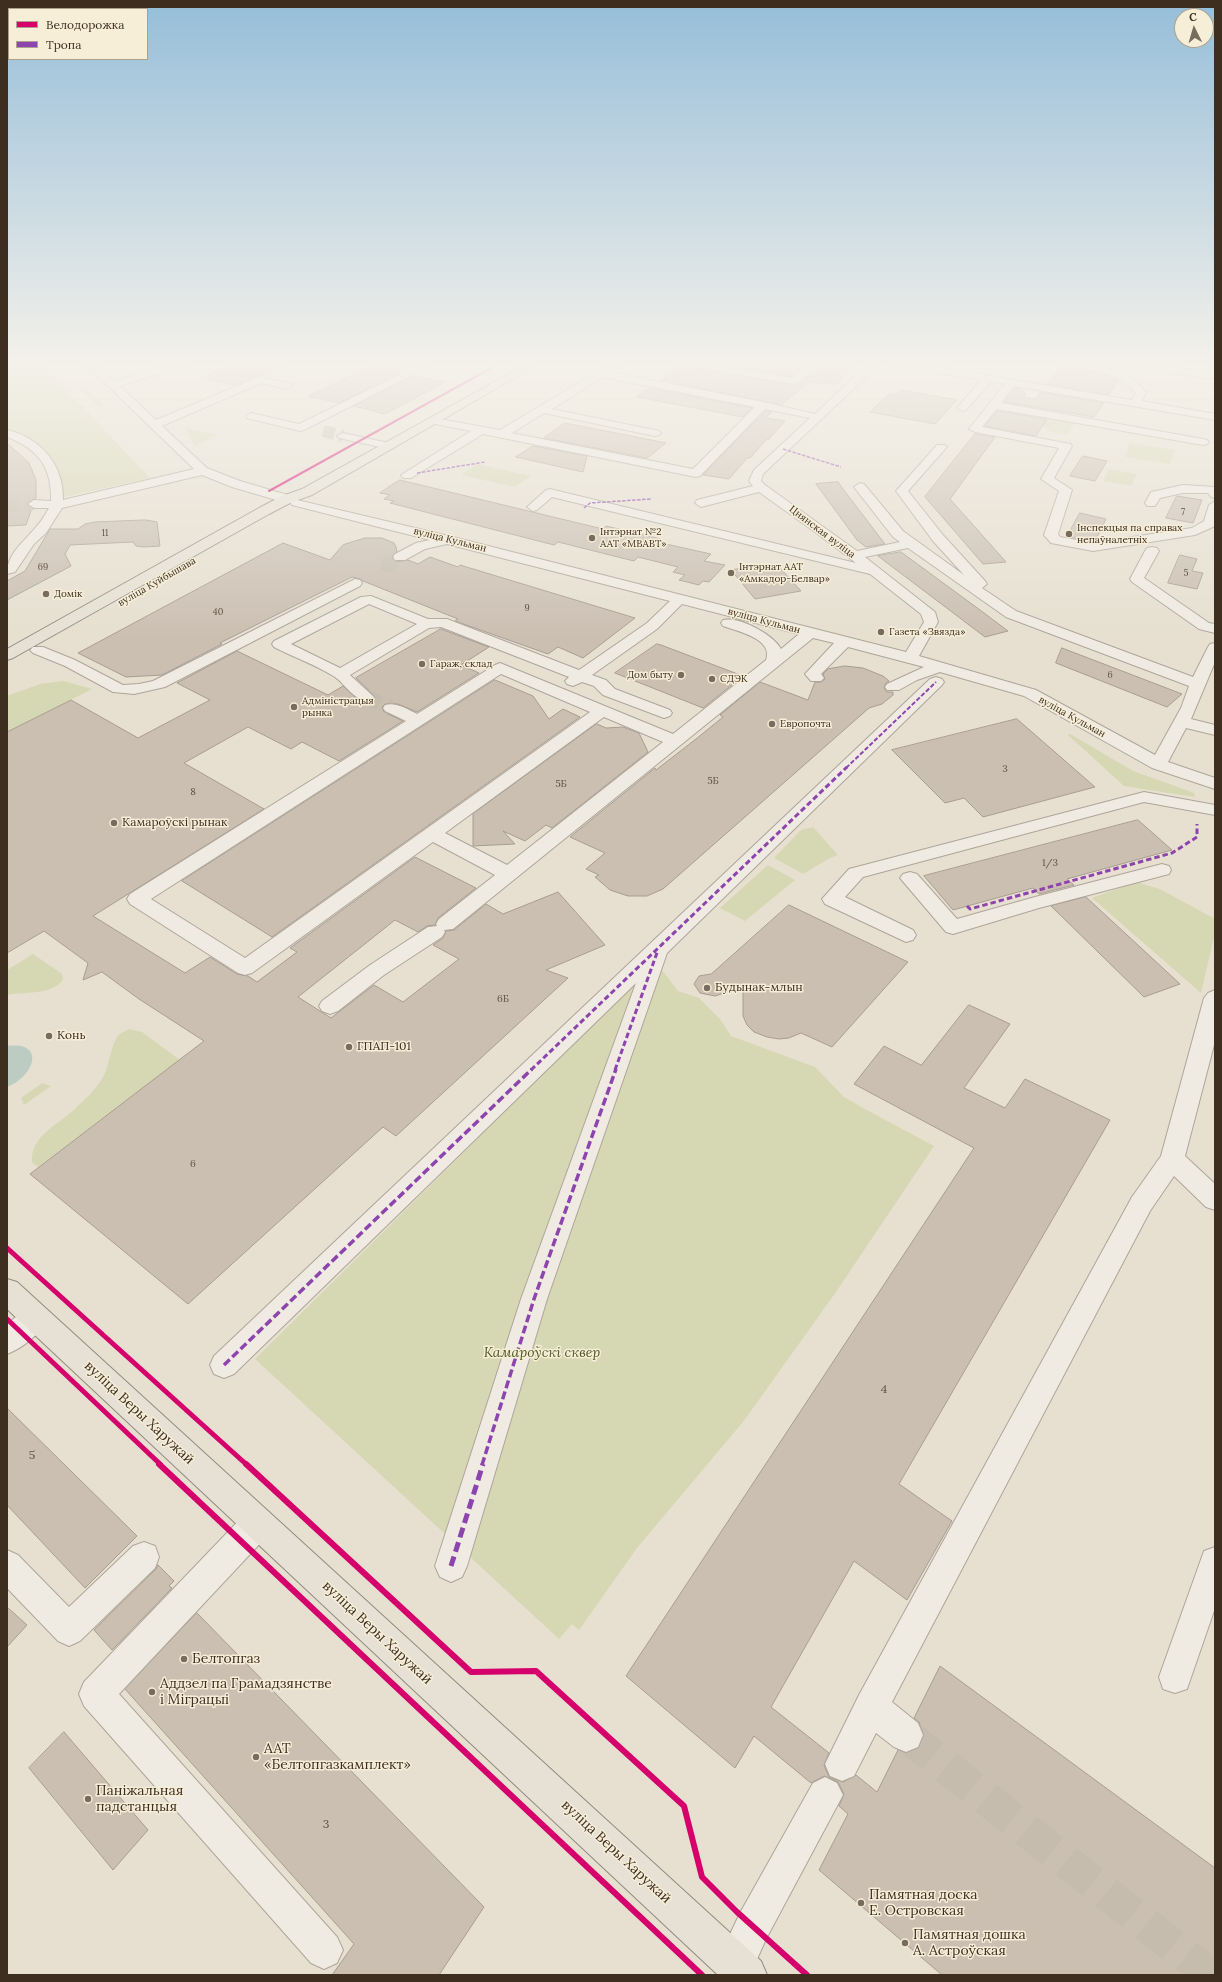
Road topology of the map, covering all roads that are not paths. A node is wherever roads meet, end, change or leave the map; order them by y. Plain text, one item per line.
1 (41, 453) edge
2 (184, 453) edge
3 (376, 453) edge
4 (442, 453) edge
5 (599, 453) edge
6 (715, 453) edge
7 (779, 453) edge
8 (935, 453) edge
9 (1062, 453) edge
10 (203, 471) junction
11 (407, 475) dead end
12 (860, 487) dead end
13 (761, 488) junction
14 (1215, 494) edge
15 (296, 498) junction
16 (1152, 502) dead end
17 (701, 503) dead end
18 (34, 504) tunnel mouth
19 (56, 505) junction
20 (1215, 505) edge
21 (533, 507) dead end
22 (424, 533) junction
23 (450, 540) junction
24 (910, 543) junction
25 (1152, 551) dead end
26 (854, 556) junction
27 (7, 570) edge
28 (873, 570) junction
29 (355, 583) dead end
30 (682, 600) junction
31 (993, 602) junction
32 (424, 624) junction
33 (1215, 629) edge
34 (263, 630) junction
35 (810, 633) junction
36 (286, 640) junction
37 (845, 642) junction
38 (1215, 646) edge
39 (38, 650) junction
40 (7, 655) edge
41 (910, 658) junction
42 (772, 663) junction
43 (7, 668) edge
44 (340, 674) junction
45 (939, 674) junction
46 (582, 676) junction
47 (816, 678) dead end
48 (1198, 684) junction
49 (893, 687) dead end
50 (556, 692) junction
51 (366, 697) tunnel mouth
52 (391, 708) tunnel mouth
53 (602, 711) junction
54 (664, 714) dead end
55 (418, 720) junction
56 (1182, 722) junction
57 (1215, 730) edge
58 (675, 741) junction
59 (1158, 764) junction
60 (1215, 784) edge
61 (1215, 810) edge
62 (432, 834) junction
63 (1162, 870) dead end
64 (508, 874) junction
65 (910, 878) dead end
66 (906, 935) dead end
67 (659, 948) junction
68 (1215, 998) edge
69 (330, 1006) dead end
70 (1172, 1159) junction
71 (1215, 1200) edge
72 (7, 1291) edge
73 (35, 1318) junction
74 (7, 1341) edge
75 (224, 1365) dead end
76 (258, 1523) junction
77 (144, 1557) dead end
78 (1215, 1562) edge
79 (7, 1566) edge
80 (451, 1566) dead end
81 (1175, 1677) dead end
82 (871, 1707) junction
83 (906, 1735) tunnel mouth
84 (842, 1764) dead end
85 (825, 1795) dead end
86 (324, 1950) dead end
87 (741, 1969) edge

1 - 19 street
2 - 10 street, вуліца Кульман
3 - 15 main road, вуліца Куйбышава
4 - 11 street
5 - 6 street
7 - 13 street
8 - 31 street
9 - 20 street
10 - 15 street, вуліца Кульман
10 - 19 street
12 - 24 street
13 - 17 street
13 - 26 street, Цнянская вуліца
14 - 16 street
15 - 22 street, вуліца Кульман
15 - 39 main road, вуліца Куйбышава
15 - 40 main road, вуліца Куйбышава
18 - 19 street
19 - 27 street
21 - 28 street
22 - 23 street, вуліца Кульман
22 - 23 street
23 - 30 street, вуліца Кульман
24 - 26 street
24 - 31 street
25 - 33 street
26 - 28 street, Цнянская вуліца
28 - 41 street, Цнянская вуліца
29 - 34 street
30 - 35 street, вуліца Кульман
30 - 42 street
30 - 46 street
31 - 48 street
32 - 36 street
32 - 44 street
32 - 46 street
34 - 36 street
34 - 39 street
35 - 37 street, вуліца Кульман
35 - 42 street
36 - 44 street
37 - 41 street, вуліца Кульман
37 - 47 street
38 - 48 street
39 - 43 main road, вуліца Куйбышава
41 - 45 street, вуліца Кульман
42 - 58 street
44 - 51 street
45 - 49 street
45 - 59 street, вуліца Кульман
45 - 67 street
46 - 50 street
46 - 54 street
48 - 56 street
50 - 53 street
50 - 55 street
52 - 55 street
53 - 58 street
53 - 62 street
55 - 62 street
56 - 57 street
56 - 59 street
58 - 64 street
59 - 60 street, вуліца Кульман
61 - 66 street
62 - 64 street
63 - 65 street
64 - 69 street
67 - 75 street
67 - 80 street
68 - 70 street
70 - 71 street
70 - 82 street
72 - 73 main road, вуліца Веры Харужай
73 - 74 street
73 - 76 main road, вуліца Веры Харужай
76 - 86 street
76 - 87 main road, вуліца Веры Харужай
77 - 79 street
78 - 81 street
82 - 83 street
82 - 84 street
85 - 87 street

